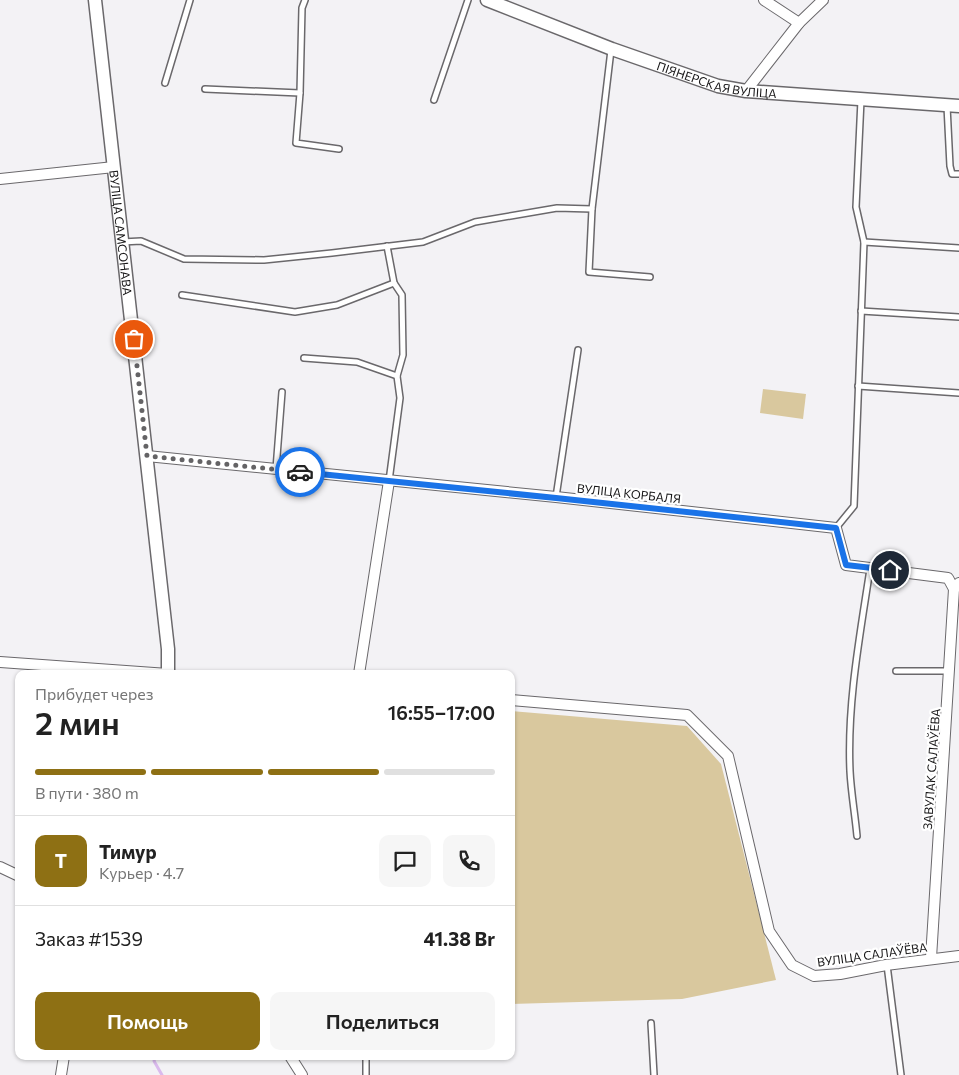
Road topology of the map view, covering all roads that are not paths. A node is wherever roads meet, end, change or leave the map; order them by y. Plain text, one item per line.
1 (96, 0) edge
2 (190, 0) edge
3 (305, 0) edge
4 (468, 0) edge
5 (487, 0) edge
6 (764, 0) edge
7 (823, 0) edge
8 (799, 23) junction
9 (612, 49) junction
10 (165, 83) dead end
11 (205, 89) dead end
12 (746, 91) junction
13 (300, 92) junction
14 (434, 100) dead end
15 (861, 100) junction
16 (953, 106) edge
17 (339, 149) dead end
18 (114, 167) junction
19 (959, 174) edge
20 (0, 179) edge
21 (592, 209) junction
22 (122, 242) junction
23 (864, 242) junction
24 (387, 246) junction
25 (959, 248) edge
26 (650, 277) dead end
27 (394, 283) junction
28 (182, 296) dead end
29 (862, 311) junction
30 (959, 317) edge
31 (578, 350) dead end
32 (304, 358) dead end
33 (397, 376) junction
34 (858, 386) junction
35 (282, 392) dead end
36 (959, 393) edge
37 (147, 456) junction
38 (276, 469) junction
39 (389, 481) junction
40 (556, 498) junction
41 (836, 528) junction
42 (870, 568) junction
43 (956, 586) edge
44 (0, 662) edge
45 (112, 670) edge
46 (168, 670) edge
47 (360, 670) edge
48 (896, 671) dead end
49 (950, 671) junction
50 (515, 700) edge
51 (858, 836) dead end
52 (0, 867) edge
53 (15, 874) edge
54 (959, 956) edge
55 (931, 958) junction
56 (886, 965) junction
57 (651, 1023) dead end
58 (63, 1060) edge
59 (293, 1060) edge
60 (366, 1060) edge
61 (61, 1075) edge
62 (302, 1075) edge
63 (366, 1075) edge
64 (654, 1075) edge
65 (900, 1075) edge

1 - 18 street, ВУЛІЦА САМСОНАВА
2 - 10 lane
3 - 13 lane
4 - 14 lane
5 - 9 street, ПІЯНЕРСКАЯ ВУЛІЦА
6 - 8 street
7 - 8 street
8 - 12 street
9 - 12 street, ПІЯНЕРСКАЯ ВУЛІЦА
9 - 21 lane
11 - 13 lane
12 - 15 street, ПІЯНЕРСКАЯ ВУЛІЦА
13 - 17 lane
15 - 16 street, ПІЯНЕРСКАЯ ВУЛІЦА
15 - 23 lane
16 - 19 lane
18 - 20 street
18 - 22 street, ВУЛІЦА САМСОНАВА
21 - 24 lane
21 - 26 lane
22 - 24 lane
22 - 37 street, ВУЛІЦА САМСОНАВА
23 - 25 lane
23 - 29 lane
24 - 27 lane
27 - 28 lane
27 - 33 lane
29 - 30 lane
29 - 34 lane
31 - 40 lane
32 - 33 lane
33 - 39 lane
34 - 36 lane
34 - 41 lane
35 - 38 lane
37 - 38 street, ВУЛІЦА КОРБАЛЯ
37 - 46 street, ВУЛІЦА САМСОНАВА
38 - 39 street, ВУЛІЦА КОРБАЛЯ
39 - 40 street, ВУЛІЦА КОРБАЛЯ
39 - 47 street
40 - 41 street, ВУЛІЦА КОРБАЛЯ
41 - 42 street
42 - 43 street
42 - 51 lane
43 - 49 street, ЗАВУЛАК САЛАЎЁВА
44 - 45 street
48 - 49 lane
49 - 55 street, ЗАВУЛАК САЛАЎЁВА
50 - 56 street, ВУЛІЦА САЛАЎЁВА
52 - 53 street
54 - 55 street, ВУЛІЦА САЛАЎЁВА
55 - 56 street, ВУЛІЦА САЛАЎЁВА
56 - 65 lane
57 - 64 lane
58 - 61 street
59 - 62 street
60 - 63 lane

